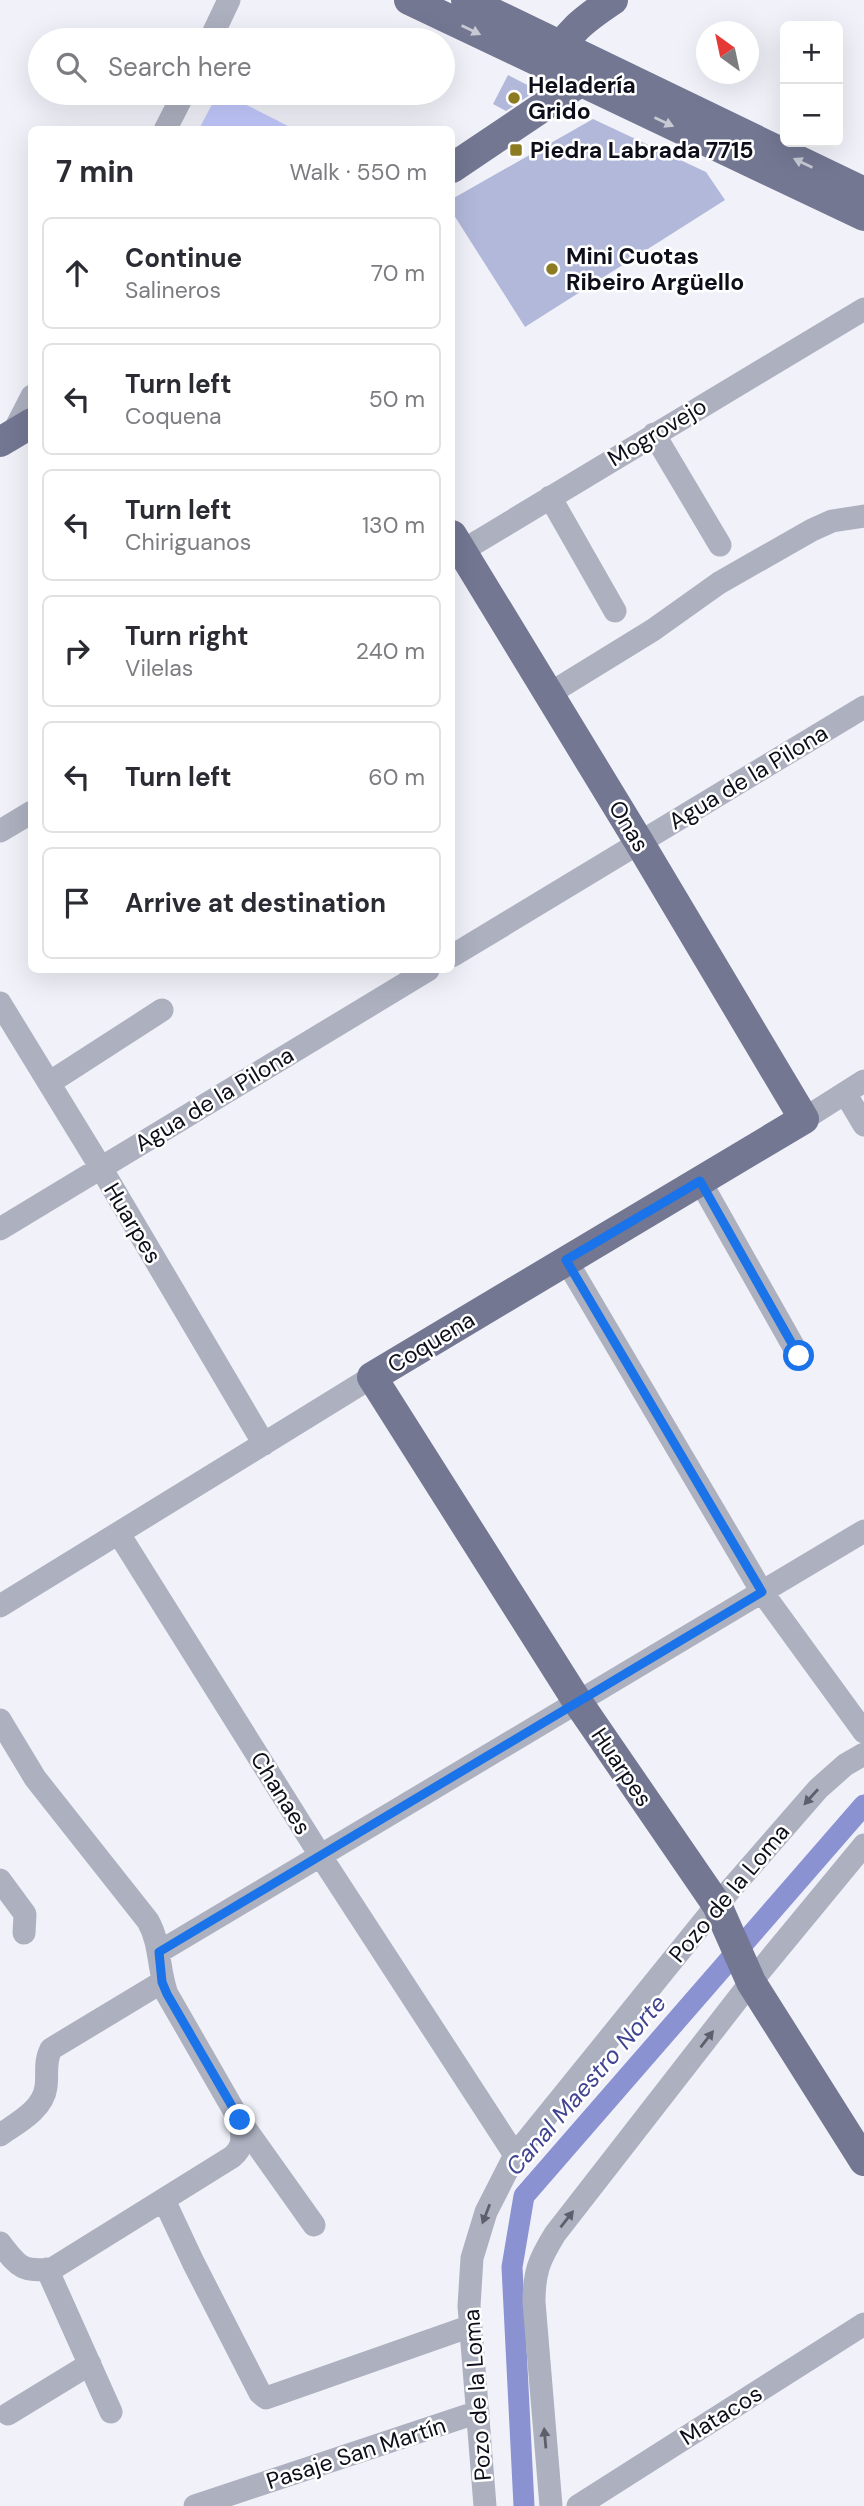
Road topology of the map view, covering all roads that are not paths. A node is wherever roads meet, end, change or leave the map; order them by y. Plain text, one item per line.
1 (229, 0) edge
2 (409, 0) edge
3 (466, 0) edge
4 (613, 0) edge
5 (215, 28) edge
6 (555, 57) junction
7 (584, 70) junction
8 (178, 105) edge
9 (167, 126) edge
10 (455, 166) edge
11 (864, 192) edge
12 (864, 216) edge
13 (864, 309) edge
14 (28, 404) edge
15 (14, 434) edge
16 (654, 434) junction
17 (550, 497) junction
18 (864, 516) edge
19 (720, 545) dead end
20 (455, 547) edge
21 (615, 611) dead end
22 (549, 694) junction
23 (864, 707) edge
24 (28, 814) edge
25 (0, 831) edge
26 (639, 842) junction
27 (455, 954) edge
28 (423, 973) edge
29 (0, 1003) edge
30 (162, 1010) dead end
31 (49, 1083) junction
32 (854, 1087) edge
33 (804, 1119) junction
34 (864, 1125) edge
35 (101, 1168) junction
36 (700, 1181) junction
37 (0, 1229) edge
38 (566, 1260) junction
39 (799, 1356) dead end
40 (372, 1377) junction
41 (264, 1444) junction
42 (864, 1531) edge
43 (119, 1534) junction
44 (762, 1592) junction
45 (0, 1606) edge
46 (577, 1701) junction
47 (0, 1720) edge
48 (864, 1732) edge
49 (864, 1754) edge
50 (864, 1845) edge
51 (320, 1855) junction
52 (0, 1880) edge
53 (716, 1905) junction
54 (24, 1933) dead end
55 (159, 1952) junction
56 (162, 1982) junction
57 (751, 1982) junction
58 (240, 2120) junction
59 (0, 2135) edge
60 (516, 2155) junction
61 (864, 2161) edge
62 (164, 2200) junction
63 (314, 2225) dead end
64 (0, 2243) edge
65 (47, 2269) junction
66 (864, 2324) edge
67 (471, 2326) junction
68 (90, 2364) junction
69 (111, 2412) dead end
70 (478, 2412) junction
71 (8, 2414) dead end
72 (195, 2506) edge
73 (485, 2506) edge
74 (551, 2506) edge
75 (578, 2506) edge

1 - 5 street
2 -> 6 main road
3 - 6 main road
4 - 6 main road
6 - 7 main road
7 - 10 main road
11 -> 7 main road
7 -> 12 main road
8 - 9 street
13 - 16 street, Mogrovejo
14 - 15 street
16 - 17 street, Mogrovejo
16 - 19 street
17 - 20 street, Mogrovejo
17 - 21 street
18 - 22 street
20 - 22 main road, Onas
22 - 26 main road, Onas
23 - 26 street, Agua de la Pilona
24 - 25 street
26 - 27 street, Agua de la Pilona
26 - 33 main road, Onas
28 - 35 street, Agua de la Pilona
29 - 31 street, Huarpes
30 - 31 street
31 - 35 street, Huarpes
32 - 33 street, Coquena
32 - 34 street
33 - 36 main road, Coquena
35 - 37 street, Agua de la Pilona
35 - 41 street, Huarpes
36 - 38 main road, Coquena
36 - 39 street
38 - 40 main road, Coquena
38 - 44 street
40 - 41 street, Coquena
40 - 46 main road, Huarpes
41 - 43 street, Coquena
42 - 44 street
43 - 45 street, Coquena
43 - 51 street, Chanaes
44 - 46 street
44 - 48 street
46 - 51 street
46 - 53 main road, Huarpes
47 - 55 street
49 -> 53 street, Pozo de la Loma
50 - 57 street
51 - 55 street
51 - 60 street, Chanaes
52 - 54 street
53 - 57 main road, Huarpes
53 - 60 street, Pozo de la Loma
55 - 56 street
56 - 58 street
56 - 59 street
57 - 61 main road, Huarpes
74 -> 57 street
58 - 62 street
58 - 63 street
60 -> 67 street, Pozo de la Loma
62 - 65 street
62 - 67 street
64 - 65 street
65 - 68 street
66 - 75 street, Matacos
67 - 70 street, Pozo de la Loma
68 - 69 street
68 - 71 street
70 - 72 street, Pasaje San Martín
70 - 73 street, Pozo de la Loma

